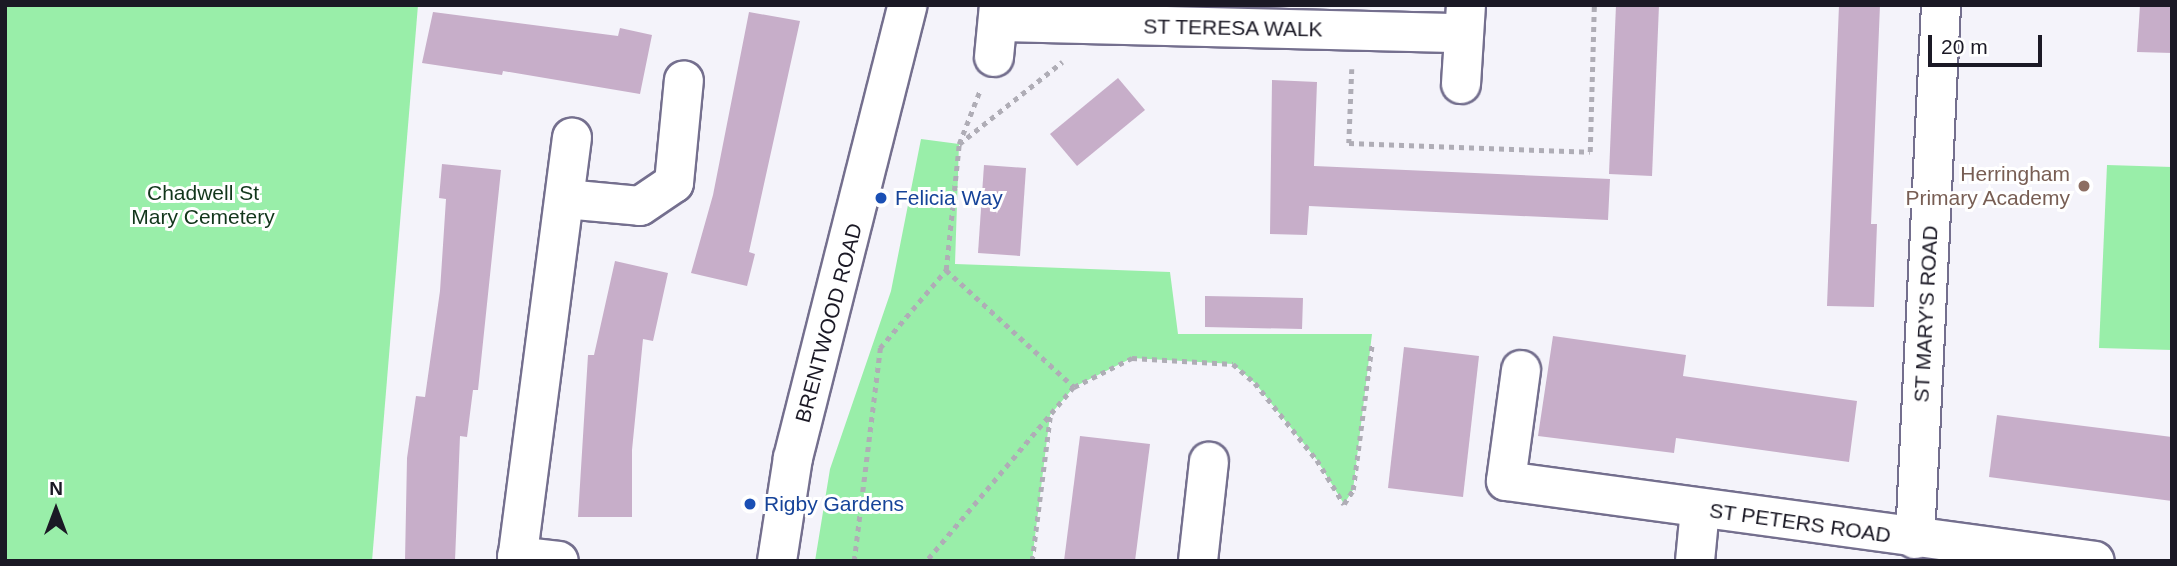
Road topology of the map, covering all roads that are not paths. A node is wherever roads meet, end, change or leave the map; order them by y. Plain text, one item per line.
1 (908, 5) edge
2 (1941, 5) edge
3 (1465, 19) edge
4 (998, 28) edge
5 (684, 80) dead end
6 (1461, 84) dead end
7 (572, 138) dead end
8 (565, 199) junction
9 (1521, 370) dead end
10 (1209, 462) dead end
11 (1700, 509) junction
12 (1915, 539) junction
13 (517, 559) edge
14 (559, 561) edge
15 (777, 561) edge
16 (1198, 561) edge
17 (1695, 561) edge
18 (2095, 561) edge

1 - 15 street, BRENTWOOD ROAD
2 - 12 street, ST MARY'S ROAD
3 - 4 street, ST TERESA WALK
3 - 6 street, ST TERESA WALK
5 - 8 street
7 - 8 street
8 - 13 street
9 - 11 street, ST PETERS ROAD
10 - 16 street
11 - 12 street, ST PETERS ROAD
11 - 17 street
12 - 18 street, ST PETERS ROAD
13 - 14 street

